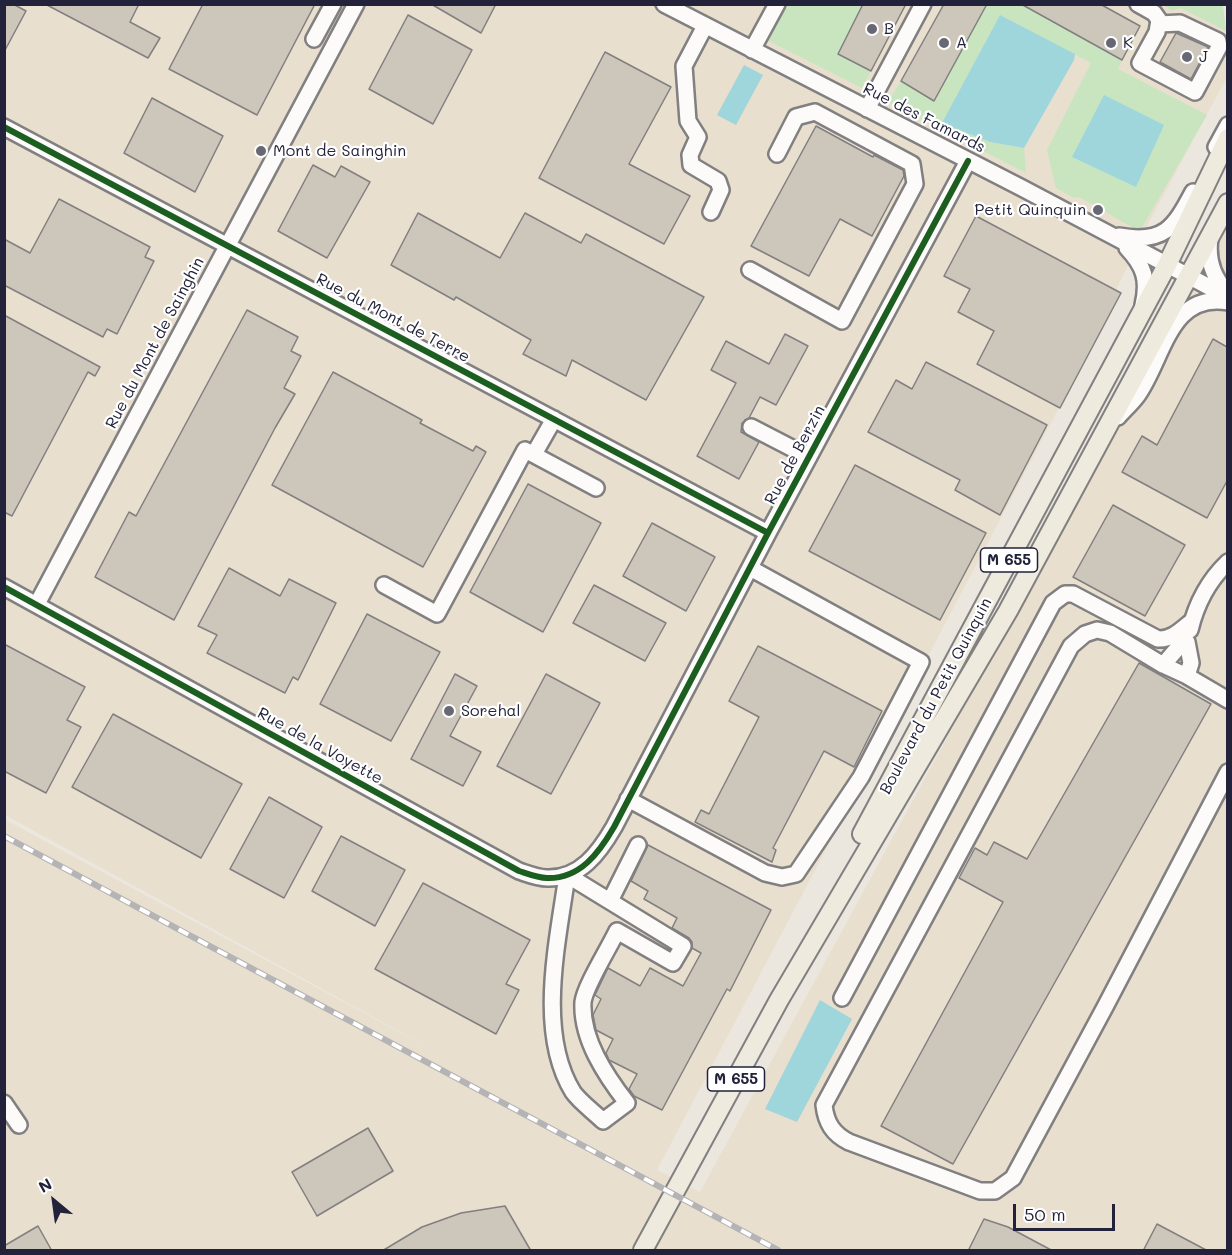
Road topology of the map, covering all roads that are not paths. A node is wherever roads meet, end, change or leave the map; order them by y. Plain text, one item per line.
1 (333, 4) edge
2 (664, 4) edge
3 (777, 4) edge
4 (923, 4) edge
5 (1138, 4) edge
6 (350, 7) edge
7 (1158, 24) junction
8 (705, 26) junction
9 (314, 39) dead end
10 (752, 50) junction
11 (873, 112) junction
12 (1227, 125) edge
13 (4, 127) edge
14 (1227, 138) edge
15 (866, 139) junction
16 (777, 154) dead end
17 (968, 161) junction
18 (1227, 203) edge
19 (711, 212) dead end
20 (1211, 234) junction
21 (1111, 235) junction
22 (228, 246) junction
23 (1167, 265) junction
24 (750, 270) dead end
25 (1188, 277) junction
26 (1227, 295) edge
27 (1227, 302) edge
28 (1139, 316) junction
29 (554, 419) junction
30 (751, 427) dead end
31 (1108, 428) junction
32 (534, 454) junction
33 (809, 457) junction
34 (596, 488) dead end
35 (768, 533) junction
36 (1227, 562) edge
37 (750, 568) junction
38 (384, 585) dead end
39 (4, 587) edge
40 (37, 604) junction
41 (1192, 621) junction
42 (1187, 642) junction
43 (1163, 665) junction
44 (1187, 676) junction
45 (1227, 700) edge
46 (1227, 772) edge
47 (628, 799) junction
48 (638, 845) dead end
49 (567, 875) junction
50 (610, 901) junction
51 (842, 998) dead end
52 (779, 1000) junction
53 (4, 1103) edge
54 (19, 1125) dead end
55 (643, 1251) edge

1 - 9 street
2 - 8 street, Rue des Famards
3 - 10 street
4 - 11 street
5 - 7 street
6 - 22 street, Rue du Mont de Sainghin
7 - 7 street
8 - 10 street, Rue des Famards
8 - 19 street
10 - 11 street, Rue des Famards
11 - 15 street
11 - 17 street, Rue des Famards
12 - 21 street
13 - 22 street, Rue du Mont de Terre
14 - 23 main road, Boulevard du Petit Quinquin / M 655
15 - 16 street
15 - 24 street
17 - 21 street, Rue des Famards
17 - 33 street, Rue de Berzin
18 - 20 main road, Boulevard du Petit Quinquin / M 655
20 - 25 main road, Boulevard du Petit Quinquin / M 655
20 - 26 street
21 - 23 street, Rue des Famards
21 - 28 street
22 - 29 street, Rue du Mont de Terre
22 - 40 street, Rue du Mont de Sainghin
23 - 25 street, Rue des Famards
23 - 28 main road, Boulevard du Petit Quinquin / M 655
25 - 26 street, Rue des Famards
25 - 31 main road, Boulevard du Petit Quinquin / M 655
27 - 31 street
28 - 52 main road, Boulevard du Petit Quinquin / M 655
29 - 32 street
29 - 35 street, Rue du Mont de Terre
30 - 33 street
31 - 52 main road, Boulevard du Petit Quinquin / M 655
32 - 34 street
32 - 38 street
33 - 35 street, Rue de Berzin
35 - 37 street, Rue de Berzin
36 - 41 street
37 - 47 street, Rue de Berzin
37 - 47 street
39 - 40 street, Rue de la Voyette
40 - 49 street, Rue de la Voyette
41 - 42 street
41 - 51 street
42 - 43 street
42 - 44 street
43 - 44 street
43 - 46 street
44 - 45 street
47 - 49 street, Rue de Berzin
48 - 50 street
49 - 50 street
49 - 50 street
52 - 55 main road, Boulevard du Petit Quinquin / M 655
53 - 54 street

